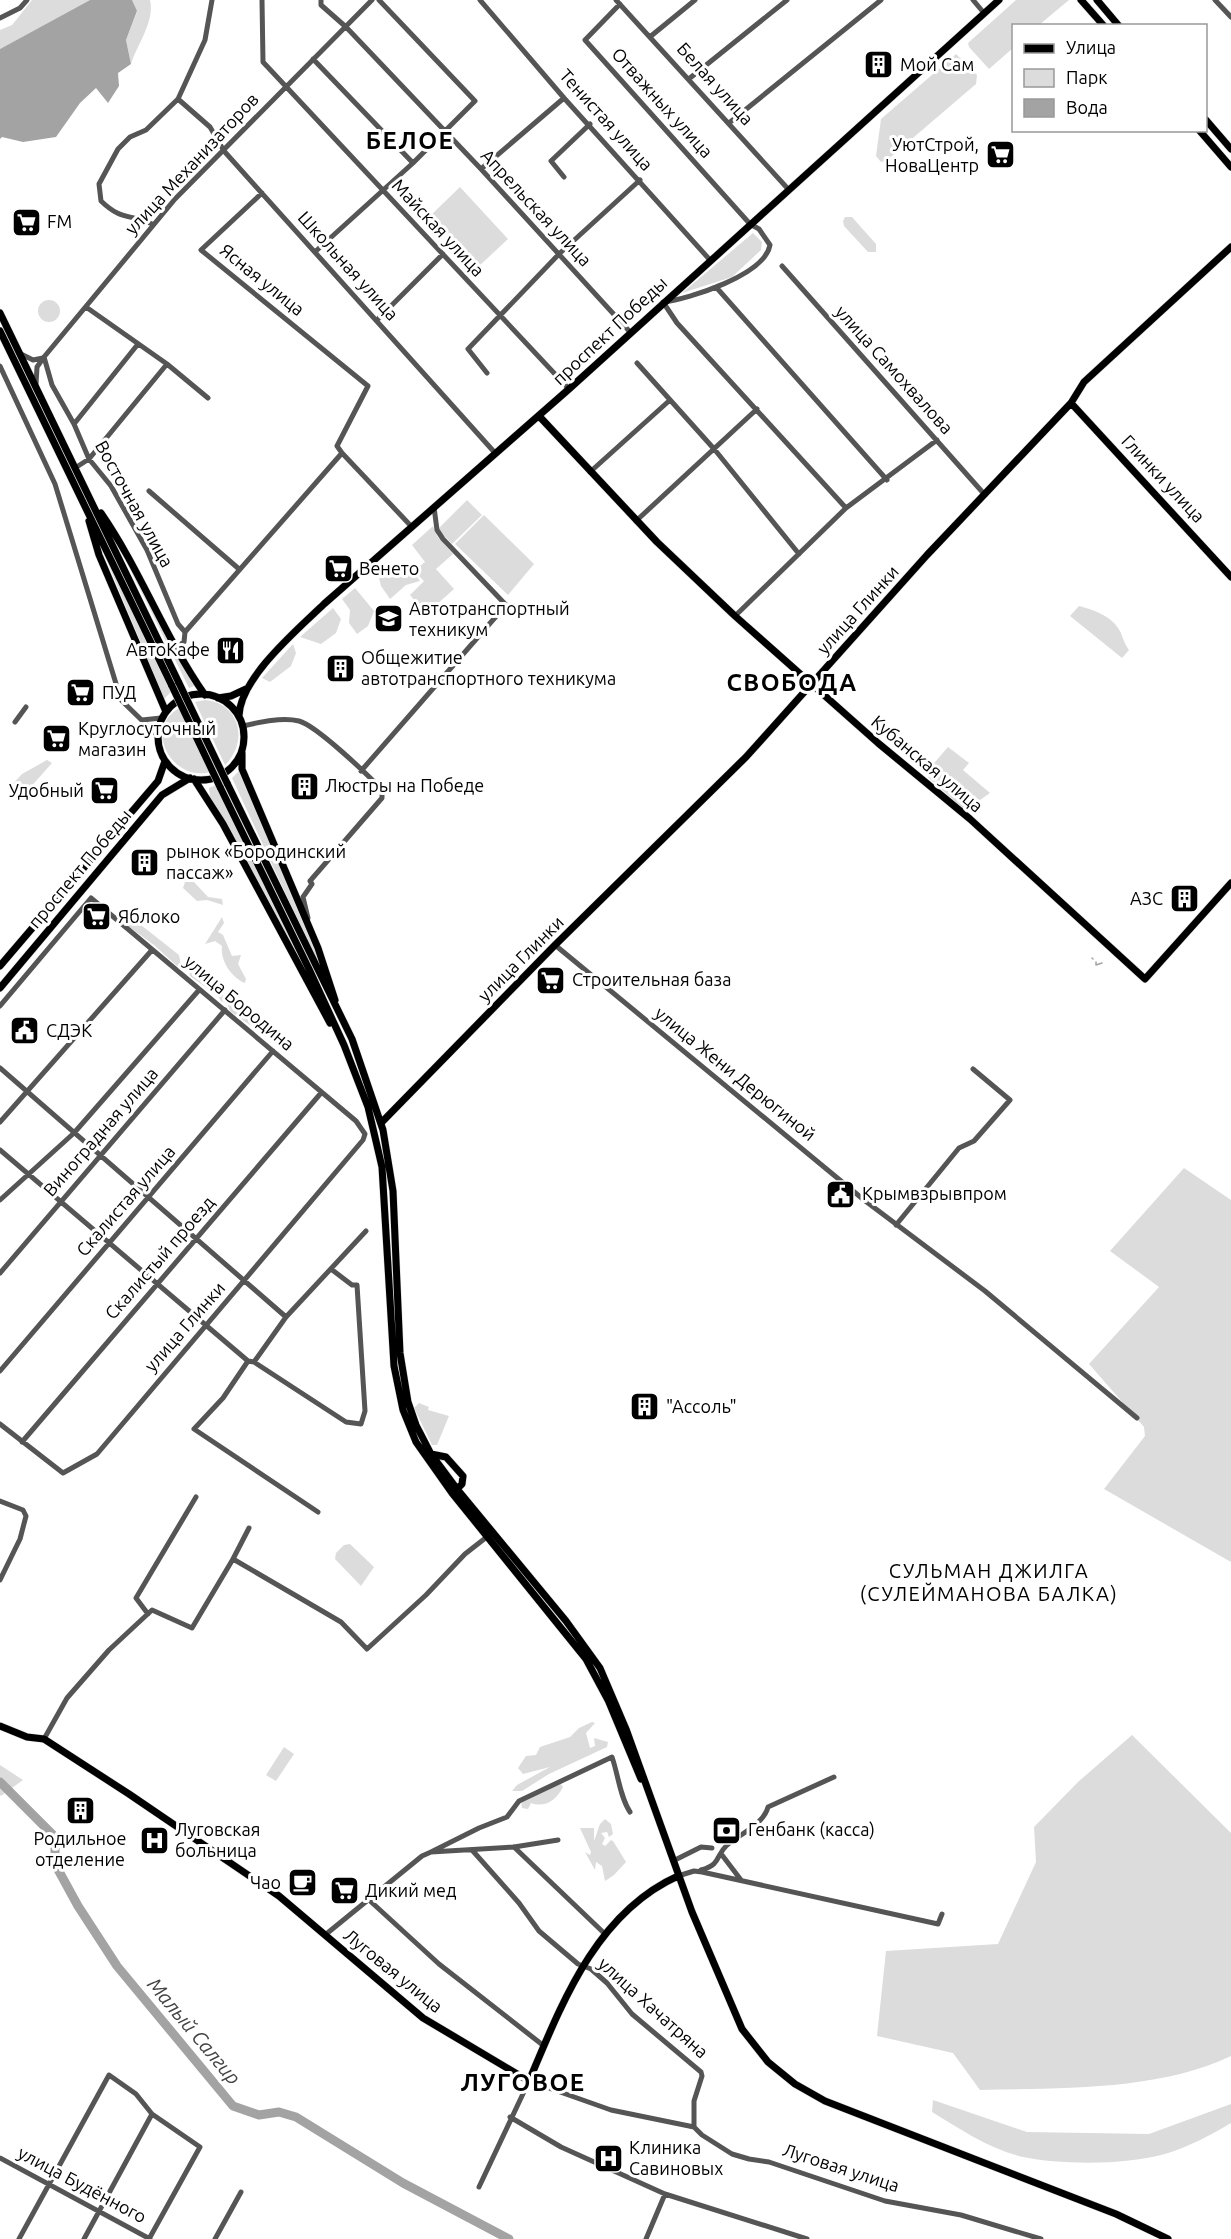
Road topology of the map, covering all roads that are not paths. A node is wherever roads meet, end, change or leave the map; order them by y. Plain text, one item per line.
1 (27, 0) edge
2 (212, 0) edge
3 (262, 0) edge
4 (321, 0) edge
5 (372, 0) edge
6 (379, 0) edge
7 (480, 0) edge
8 (695, 0) edge
9 (787, 0) edge
10 (880, 0) edge
11 (973, 0) edge
12 (999, 0) edge
13 (1081, 0) edge
14 (1097, 0) edge
15 (1215, 0) edge
16 (618, 2) edge
17 (984, 13) junction
18 (1231, 17) edge
19 (0, 18) edge
20 (1102, 24) edge
21 (1117, 24) edge
22 (346, 27) junction
23 (651, 36) junction
24 (314, 59) junction
25 (690, 78) junction
26 (285, 87) junction
27 (564, 98) junction
28 (178, 99) junction
29 (1207, 121) edge
30 (729, 123) junction
31 (590, 124) junction
32 (442, 131) junction
33 (1200, 132) edge
34 (1231, 149) edge
35 (224, 151) junction
36 (413, 163) junction
37 (1231, 167) edge
38 (481, 169) junction
39 (564, 177) dead end
40 (640, 180) junction
41 (382, 190) junction
42 (789, 190) junction
43 (262, 194) junction
44 (152, 224) junction
45 (750, 224) junction
46 (1231, 247) edge
47 (316, 251) junction
48 (443, 254) junction
49 (559, 254) junction
50 (710, 260) junction
51 (782, 266) dead end
52 (716, 287) junction
53 (663, 302) junction
54 (86, 307) junction
55 (0, 313) edge
56 (500, 316) junction
57 (377, 320) junction
58 (0, 332) edge
59 (630, 332) junction
60 (138, 344) junction
61 (19, 352) junction
62 (44, 357) junction
63 (637, 363) dead end
64 (167, 364) junction
65 (0, 366) edge
66 (487, 373) dead end
67 (36, 389) junction
68 (569, 389) junction
69 (208, 398) dead end
70 (670, 400) junction
71 (1071, 403) junction
72 (757, 410) junction
73 (538, 416) junction
74 (74, 424) junction
75 (938, 440) junction
76 (715, 450) junction
77 (342, 453) junction
78 (496, 454) junction
79 (89, 459) junction
80 (75, 468) junction
81 (590, 472) junction
82 (887, 480) junction
83 (79, 490) junction
84 (149, 491) dead end
85 (985, 495) junction
86 (89, 497) junction
87 (434, 507) junction
88 (846, 508) junction
89 (636, 521) junction
90 (411, 526) junction
91 (799, 554) junction
92 (239, 569) junction
93 (1231, 577) edge
94 (735, 616) junction
95 (185, 632) junction
96 (176, 647) junction
97 (175, 685) junction
98 (812, 685) junction
99 (246, 689) junction
100 (206, 695) junction
101 (217, 698) junction
102 (26, 707) dead end
103 (163, 715) junction
104 (239, 716) junction
105 (142, 720) junction
106 (15, 722) dead end
107 (243, 726) junction
108 (157, 735) junction
109 (242, 753) junction
110 (165, 761) junction
111 (361, 771) junction
112 (192, 779) junction
113 (224, 785) junction
114 (1231, 883) edge
115 (312, 935) junction
116 (555, 945) junction
117 (153, 950) junction
118 (0, 966) edge
119 (9, 977) junction
120 (19, 984) junction
121 (0, 988) edge
122 (199, 990) junction
123 (336, 1005) junction
124 (0, 1006) edge
125 (225, 1011) junction
126 (339, 1034) junction
127 (273, 1051) junction
128 (0, 1068) edge
129 (973, 1069) dead end
130 (28, 1091) junction
131 (321, 1093) junction
132 (0, 1122) edge
133 (381, 1123) junction
134 (74, 1133) junction
135 (365, 1134) joint
136 (0, 1150) edge
137 (101, 1156) junction
138 (28, 1176) junction
139 (150, 1197) junction
140 (0, 1200) edge
141 (60, 1203) junction
142 (896, 1225) junction
143 (366, 1231) dead end
144 (197, 1238) junction
145 (109, 1244) junction
146 (332, 1269) junction
147 (0, 1273) edge
148 (245, 1282) junction
149 (158, 1284) junction
150 (286, 1317) junction
151 (206, 1325) junction
152 (251, 1361) junction
153 (0, 1371) edge
154 (1137, 1418) dead end
155 (0, 1424) edge
156 (22, 1442) junction
157 (431, 1454) junction
158 (455, 1491) junction
159 (196, 1497) dead end
160 (0, 1501) edge
161 (318, 1512) dead end
162 (249, 1528) dead end
163 (488, 1536) junction
164 (233, 1559) junction
165 (0, 1564) edge
166 (6, 1568) junction
167 (0, 1580) edge
168 (148, 1614) junction
169 (0, 1726) edge
170 (45, 1739) junction
171 (834, 1777) dead end
172 (651, 1800) junction
173 (630, 1812) dead end
174 (558, 1840) dead end
175 (514, 1847) junction
176 (712, 1848) dead end
177 (472, 1850) junction
178 (431, 1852) junction
179 (722, 1855) junction
180 (672, 1861) junction
181 (698, 1871) junction
182 (678, 1876) junction
183 (742, 1882) junction
184 (368, 1899) junction
185 (942, 1914) dead end
186 (605, 1934) junction
187 (325, 1935) junction
188 (584, 1966) junction
189 (544, 2046) junction
190 (529, 2081) junction
191 (152, 2114) junction
192 (510, 2117) junction
193 (694, 2127) junction
194 (0, 2158) edge
195 (48, 2184) junction
196 (479, 2187) dead end
197 (241, 2192) dead end
198 (665, 2194) junction
199 (99, 2211) junction
200 (19, 2239) edge
201 (84, 2239) edge
202 (150, 2239) edge
203 (215, 2239) edge
204 (646, 2239) edge
205 (807, 2239) edge
206 (1041, 2239) edge
207 (1168, 2239) edge

1 - 19 street
2 - 28 street
3 - 26 street, Майская улица
4 - 22 street, Апрельская улица
5 - 22 street, улица Механизаторов
6 - 32 street
7 - 27 street, Тенистая улица
8 - 23 street
9 - 25 street
10 - 30 street
11 - 17 street
12 - 17 main road, проспект Победы
13 - 20 main road
14 - 21 main road
15 - 18 street
16 - 23 street, Белая улица
16 - 45 street, Отважных улица
17 - 42 main road, проспект Победы
22 - 24 street, улица Механизаторов
22 - 32 street, Апрельская улица
23 - 25 street, Белая улица
24 - 26 street, улица Механизаторов
24 - 36 street
25 - 30 street, Белая улица
26 - 35 street, улица Механизаторов
26 - 41 street, Майская улица
27 - 31 street, Тенистая улица
27 - 38 street
28 - 35 street, Школьная улица
28 - 44 street
29 - 34 main road
30 - 42 street, Белая улица
31 - 39 street
31 - 40 street, Тенистая улица
32 - 36 street
32 - 38 street, Апрельская улица
33 - 37 main road
35 - 43 street, Школьная улица
35 - 44 street, улица Механизаторов
36 - 41 street
38 - 49 street, Апрельская улица
40 - 49 street
40 - 50 street, Тенистая улица
41 - 47 street
41 - 48 street, Майская улица
42 - 45 main road, проспект Победы
43 - 47 street, Школьная улица
43 - 77 street, Ясная улица
44 - 54 street, улица Механизаторов
45 - 50 main road, проспект Победы
45 - 52 street
46 - 71 main road, улица Глинки
47 - 57 street, Школьная улица
48 - 56 street, Майская улица
48 - 57 street
49 - 56 street
49 - 59 street, Апрельская улица
50 - 53 main road, проспект Победы
51 - 75 street, улица Самохвалова
52 - 53 street
52 - 82 street
53 - 59 main road, проспект Победы
53 - 72 street
54 - 60 street
54 - 62 street, улица Механизаторов
55 - 61 main road
56 - 66 street
56 - 68 street, Майская улица
57 - 78 street, Школьная улица
58 - 83 main road
59 - 68 main road, проспект Победы
60 - 64 street
60 - 74 street
61 - 62 street
61 - 67 main road
62 - 67 street, улица Механизаторов
62 - 74 street, Восточная улица
63 - 70 street
64 - 69 street
64 - 79 street
65 - 105 street
67 - 80 main road
68 - 73 main road, проспект Победы
70 - 76 street
70 - 81 street
71 - 85 main road, улица Глинки
71 - 93 main road, Глинки улица
72 - 76 street
72 - 88 street
73 - 78 main road, проспект Победы
73 - 81 main road, Кубанская улица
74 - 79 street, Восточная улица
75 - 82 street
75 - 85 street, улица Самохвалова
76 - 89 street
76 - 91 street
77 - 90 street
77 - 92 street
78 - 87 main road, проспект Победы
79 - 80 street
79 - 95 street, Восточная улица
80 - 86 main road
81 - 89 main road, Кубанская улица
82 - 88 street
83 - 97 main road
83 - 103 main road
84 - 92 street
85 - 98 main road, улица Глинки
86 - 96 main road
86 - 97 main road
87 - 90 main road, проспект Победы
87 - 111 street
88 - 91 street
89 - 94 main road, Кубанская улица
90 - 99 main road, проспект Победы
91 - 94 street
92 - 95 street
94 - 98 main road, Кубанская улица
95 - 96 street
96 - 100 main road
97 - 113 main road, bridge
98 - 114 main road, Кубанская улица
98 - 116 main road, улица Глинки
99 - 101 main road
99 - 104 main road, проспект Победы
100 - 101 main road
100 - 103 main road
101 - 104 main road
102 - 106 street
103 - 105 street
103 - 108 main road
104 - 107 main road
105 - 108 street
107 - 109 main road
107 - 111 street
108 - 110 main road
109 - 112 main road
109 - 115 main road
110 - 112 main road
110 - 118 main road, проспект Победы
111 - 115 street
112 - 119 main road, проспект Победы
112 - 126 main road
113 - 123 main road
113 - 126 main road
115 - 123 main road
116 - 133 main road, улица Глинки
116 - 142 street, улица Жени Дерюгиной
117 - 120 street, улица Бородина
117 - 122 street, улица Бородина
117 - 130 street
119 - 120 street
119 - 121 main road, проспект Победы
120 - 124 street
122 - 125 street, улица Бородина
122 - 134 street
123 - 133 main road
125 - 127 street, улица Бородина
125 - 137 street, Виноградная улица
126 - 158 main road
127 - 131 street, улица Бородина
127 - 139 street, Скалистая улица
128 - 130 street
129 - 142 street
130 - 132 street
130 - 134 street
131 - 135 street, улица Бородина
131 - 144 street, Скалистый проезд
133 - 157 main road
134 - 137 street
134 - 138 street
135 - 148 street, улица Глинки
136 - 138 street
137 - 139 street
137 - 141 street, Виноградная улица
138 - 140 street
138 - 141 street
139 - 144 street
139 - 145 street, Скалистая улица
141 - 145 street
141 - 147 street, Виноградная улица
142 - 154 street, улица Жени Дерюгиной
143 - 146 street
144 - 148 street
144 - 149 street, Скалистый проезд
145 - 149 street
145 - 153 street, Скалистая улица
146 - 150 street
146 - 152 street
148 - 150 street
148 - 151 street, улица Глинки
149 - 151 street
149 - 156 street, Скалистый проезд
150 - 152 street
151 - 152 street
151 - 156 street, улица Глинки
152 - 161 street
155 - 156 street
157 - 158 main road
157 - 158 main road
158 - 163 main road
158 - 172 main road
159 - 168 street
160 - 166 street
162 - 164 street
163 - 164 street
163 - 172 main road
164 - 168 street
165 - 166 street
166 - 167 street
168 - 170 street
169 - 170 main road, Луговая улица
170 - 187 main road, Луговая улица
171 - 179 street
172 - 180 main road
173 - 178 street
174 - 175 street
175 - 177 street
175 - 186 street
176 - 180 street
177 - 178 street
177 - 188 street, улица Хачатряна
178 - 184 street
179 - 181 street
179 - 183 street
180 - 182 main road
181 - 182 street
181 - 183 street
182 - 186 main road
182 - 207 main road
183 - 185 street
184 - 187 street
184 - 189 street
186 - 188 main road
187 - 190 main road, Луговая улица
188 - 189 main road
188 - 193 street, улица Хачатряна
189 - 190 main road
190 - 192 street
190 - 193 street, Луговая улица
191 - 195 street
191 - 199 street
191 - 202 street
192 - 196 street
192 - 198 street
193 - 206 street, Луговая улица
194 - 195 street, улица Будённого
195 - 199 street, улица Будённого
195 - 200 street
197 - 203 street
198 - 204 street
198 - 205 street
199 - 201 street
199 - 202 street, улица Будённого

